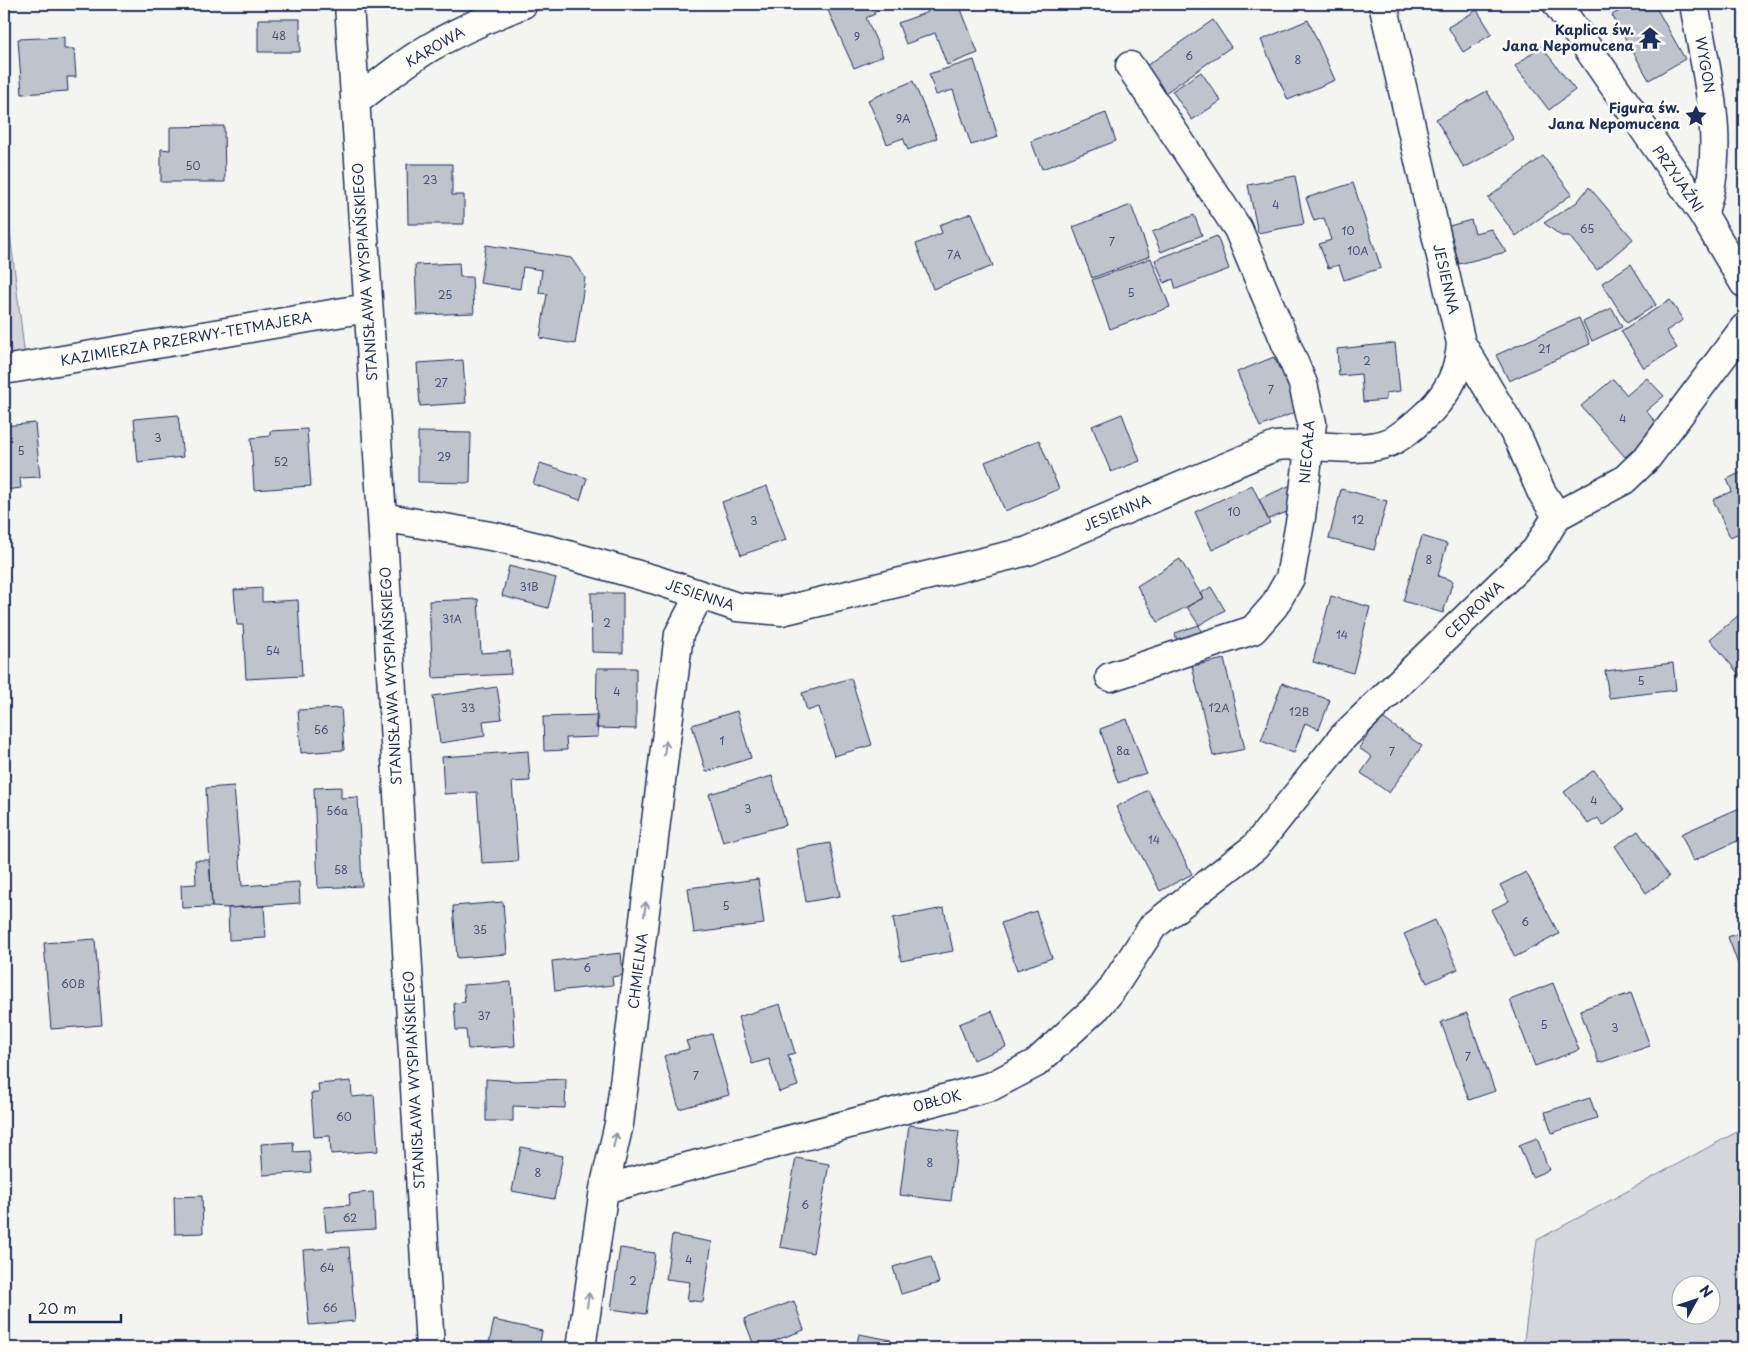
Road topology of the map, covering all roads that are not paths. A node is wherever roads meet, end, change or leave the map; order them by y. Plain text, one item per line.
1 (349, 4) edge
2 (523, 4) edge
3 (1383, 4) edge
4 (1557, 4) edge
5 (1694, 4) edge
6 (1130, 66) dead end
7 (355, 102) junction
8 (1703, 214) junction
9 (1744, 283) edge
10 (367, 308) junction
11 (1744, 328) edge
12 (1461, 343) junction
13 (4, 370) edge
14 (1310, 444) junction
15 (382, 516) junction
16 (1557, 516) junction
17 (700, 596) junction
18 (1110, 677) dead end
19 (1197, 891) joint
20 (604, 1190) junction
21 (430, 1348) edge
22 (581, 1348) edge

1 - 7 street, STANISŁAWA WYSPIAŃSKIEGO
2 - 7 street, KAROWA
3 - 12 street, JESIENNA
4 - 8 street, PRZYJAŹNI
5 - 8 street, WYGON
6 - 14 street, NIECAŁA
7 - 10 street, STANISŁAWA WYSPIAŃSKIEGO
8 - 9 street, PRZYJAŹNI
10 - 13 street, KAZIMIERZA PRZERWY-TETMAJERA
10 - 15 street, STANISŁAWA WYSPIAŃSKIEGO
11 - 16 street
12 - 14 street, JESIENNA
12 - 16 street
14 - 17 street, JESIENNA
14 - 18 street, NIECAŁA
15 - 17 street, JESIENNA
15 - 21 street, STANISŁAWA WYSPIAŃSKIEGO
16 - 19 street, CEDROWA
20 -> 17 street, CHMIELNA
19 - 20 street, OBŁOK
22 -> 20 street, CHMIELNA

